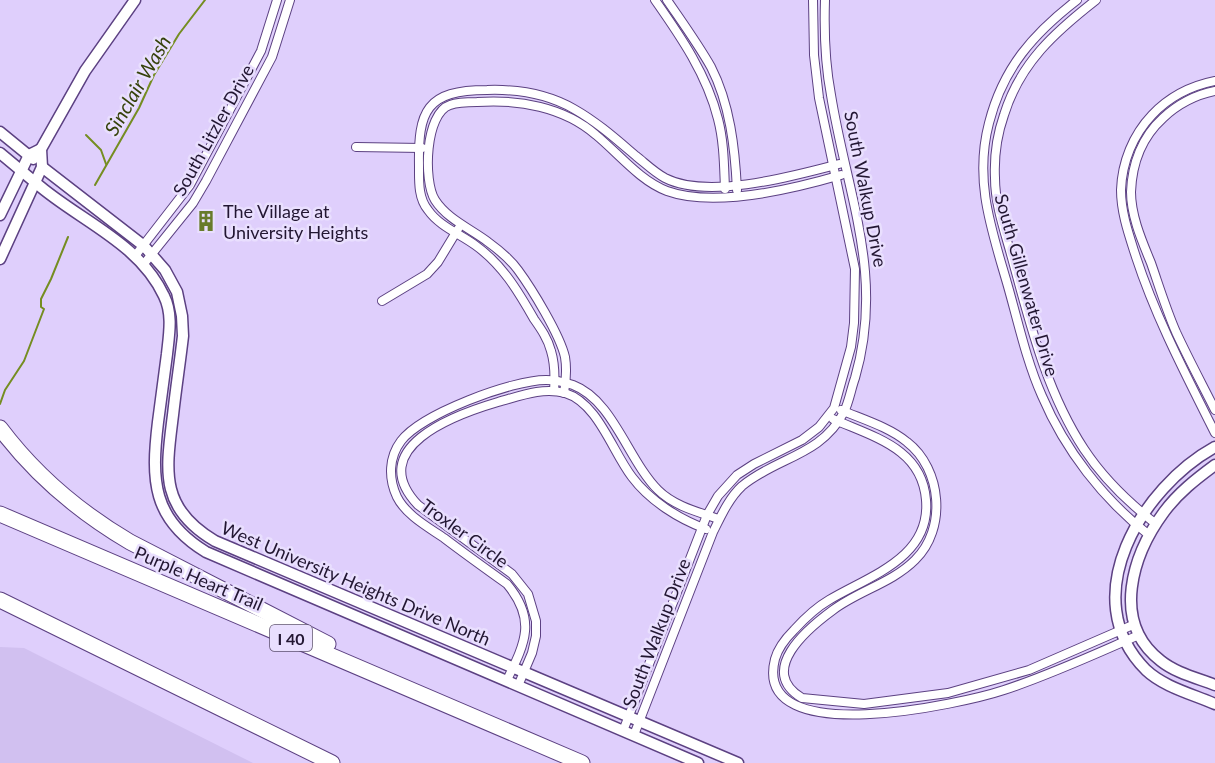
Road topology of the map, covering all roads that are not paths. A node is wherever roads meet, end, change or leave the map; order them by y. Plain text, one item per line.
1 (135, 0) edge
2 (277, 0) edge
3 (290, 0) edge
4 (655, 0) edge
5 (667, 0) edge
6 (813, 0) edge
7 (825, 0) edge
8 (1077, 0) edge
9 (1096, 0) edge
10 (1215, 81) edge
11 (1002, 87) junction
12 (1215, 91) edge
13 (1013, 92) junction
14 (0, 132) edge
15 (356, 147) dead end
16 (40, 148) junction
17 (419, 148) junction
18 (429, 148) junction
19 (0, 153) edge
20 (28, 155) junction
21 (845, 163) junction
22 (834, 166) junction
23 (42, 167) junction
24 (20, 171) junction
25 (847, 173) junction
26 (836, 177) junction
27 (36, 183) junction
28 (737, 185) junction
29 (725, 186) junction
30 (738, 196) junction
31 (726, 197) junction
32 (0, 215) edge
33 (462, 223) junction
34 (456, 232) junction
35 (144, 246) junction
36 (135, 256) junction
37 (152, 256) junction
38 (0, 259) edge
39 (143, 265) junction
40 (382, 301) dead end
41 (555, 381) junction
42 (566, 383) junction
43 (554, 391) junction
44 (564, 393) junction
45 (834, 408) junction
46 (1215, 410) edge
47 (844, 412) junction
48 (828, 416) junction
49 (838, 421) junction
50 (0, 428) edge
51 (1215, 433) edge
52 (1215, 447) edge
53 (1215, 465) edge
54 (0, 513) edge
55 (1144, 514) junction
56 (707, 515) junction
57 (719, 519) junction
58 (1156, 524) junction
59 (1137, 525) junction
60 (702, 528) junction
61 (713, 532) junction
62 (1149, 535) junction
63 (0, 600) edge
64 (1135, 624) junction
65 (1119, 631) junction
66 (792, 632) junction
67 (1139, 635) junction
68 (801, 639) junction
69 (1125, 641) junction
70 (513, 668) junction
71 (524, 672) junction
72 (507, 680) junction
73 (1215, 685) edge
74 (518, 686) junction
75 (1215, 704) edge
76 (445, 705) junction
77 (629, 716) junction
78 (640, 721) junction
79 (623, 731) junction
80 (634, 735) junction
81 (332, 763) edge
82 (582, 763) edge
83 (698, 763) edge
84 (738, 763) edge

1 - 16 street
2 - 35 street, South Litzler Drive
3 - 37 street, South Litzler Drive
4 - 29 street
5 - 28 street
6 - 22 street, South Walkup Drive
7 - 21 street, South Walkup Drive
8 - 11 street, South Gillenwater Drive
9 - 13 street, South Gillenwater Drive
10 - 51 street
11 - 13 street
11 - 59 street, South Gillenwater Drive
12 - 46 street
13 - 55 street, South Gillenwater Drive
14 - 20 street, West University Heights Drive North
15 - 17 street
16 - 20 street
16 - 23 street
17 - 18 street
17 - 29 street
17 - 34 street
18 - 31 street
18 - 33 street
19 - 24 street, West University Heights Drive North
20 - 23 street, West University Heights Drive North
20 - 24 street
21 - 22 street
21 - 25 street, South Walkup Drive
22 - 26 street, South Walkup Drive
22 - 28 street
23 - 27 street
23 - 35 street, West University Heights Drive North
24 - 27 street, West University Heights Drive North
24 - 32 street
25 - 26 street
25 - 47 street, South Walkup Drive
26 - 30 street
26 - 45 street, South Walkup Drive
27 - 36 street, West University Heights Drive North
27 - 38 street
28 - 29 street
28 - 30 street
29 - 31 street
30 - 31 street
33 - 34 street
33 - 42 street
34 - 40 street
34 - 41 street
35 - 36 street, South Litzler Drive
35 - 37 street, West University Heights Drive North
36 - 39 street, West University Heights Drive North
37 - 39 street, South Litzler Drive
37 - 70 street, West University Heights Drive North
39 - 72 street, West University Heights Drive North
41 - 42 street, Troxler Circle
41 - 43 street
41 - 70 street, Troxler Circle
42 - 44 street
42 - 56 street, Troxler Circle
43 - 44 street, Troxler Circle
43 - 71 street, Troxler Circle
44 - 60 street, Troxler Circle
45 - 47 street
45 - 48 street, South Walkup Drive
47 - 49 street, South Walkup Drive
47 - 68 street
48 - 49 street
48 - 56 street, South Walkup Drive
49 - 57 street, South Walkup Drive
49 - 66 street
50 - 76 highway
52 - 55 street
53 - 58 street
54 - 76 highway, Purple Heart Trail / I 40
55 - 58 street, South Gillenwater Drive
55 - 59 street
56 - 57 street, Troxler Circle
56 - 60 street, South Walkup Drive
57 - 61 street, South Walkup Drive
58 - 62 street
59 - 62 street, South Gillenwater Drive
59 - 65 street
60 - 61 street, Troxler Circle
60 - 77 street, South Walkup Drive
61 - 78 street, South Walkup Drive
62 - 64 street
63 - 81 highway
64 - 65 street
64 - 67 street
65 - 68 street
65 - 69 street
66 - 68 street
66 - 69 street
67 - 69 street
67 - 73 street
69 - 75 street
70 - 71 street, West University Heights Drive North
70 - 72 street, Troxler Circle
71 - 74 street, Troxler Circle
71 - 77 street, West University Heights Drive North
72 - 74 street, West University Heights Drive North
74 - 79 street, West University Heights Drive North
76 - 82 highway, Purple Heart Trail / I 40
77 - 78 street, West University Heights Drive North
77 - 79 street, South Walkup Drive
78 - 80 street, South Walkup Drive
78 - 84 street, West University Heights Drive North
79 - 80 street, West University Heights Drive North
80 - 83 street, West University Heights Drive North

